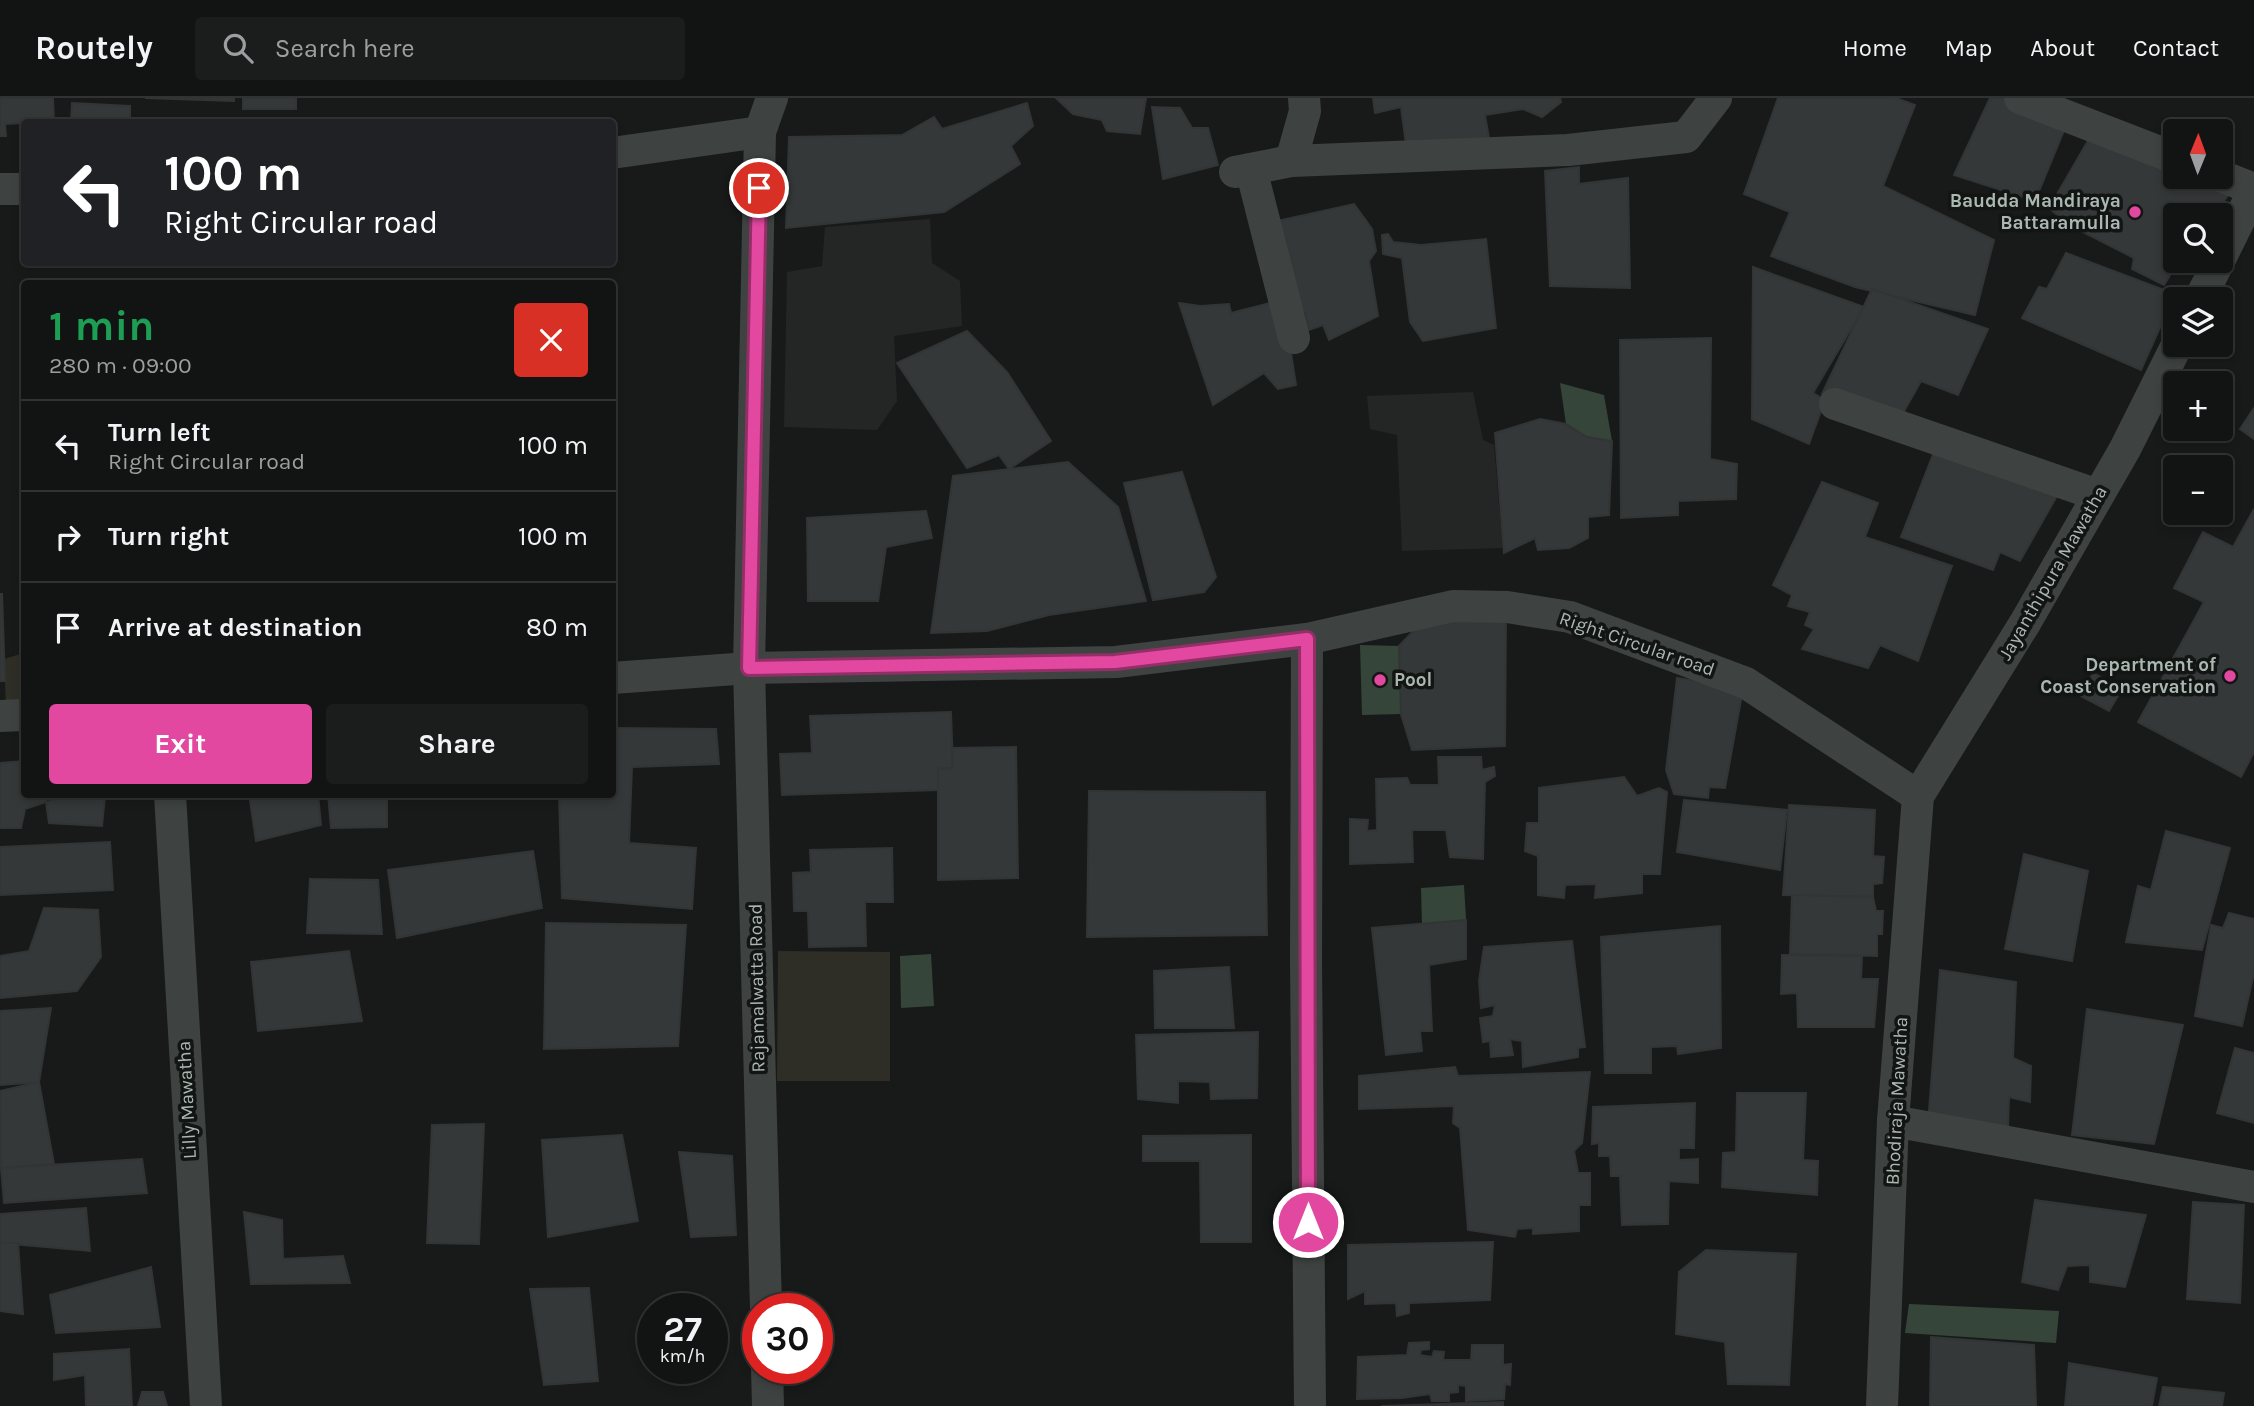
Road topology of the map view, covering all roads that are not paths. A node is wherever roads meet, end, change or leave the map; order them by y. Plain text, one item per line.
1 (772, 98) edge
2 (1304, 98) edge
3 (1716, 98) edge
4 (2020, 98) edge
5 (760, 132) junction
6 (616, 152) edge
7 (2163, 153) edge
8 (1291, 161) junction
9 (2233, 181) edge
10 (0, 189) edge
11 (21, 189) edge
12 (2254, 189) edge
13 (2233, 232) edge
14 (1294, 338) dead end
15 (2171, 357) edge
16 (1835, 404) dead end
17 (2098, 495) junction
18 (1307, 639) junction
19 (749, 668) junction
20 (616, 678) edge
21 (21, 715) edge
22 (0, 716) edge
23 (1918, 796) junction
24 (170, 798) edge
25 (1894, 1121) junction
26 (2254, 1187) edge
27 (765, 1293) edge
28 (767, 1384) edge
29 (206, 1406) edge
30 (768, 1406) edge
31 (1310, 1406) edge
32 (1882, 1406) edge

1 - 5 street, Rajamalwatta Road
2 - 8 street
3 - 8 street
4 - 7 street
5 - 6 street
5 - 19 street, Rajamalwatta Road
8 - 14 street
9 - 12 street
10 - 11 street
12 - 13 street
15 - 17 street, Jayanthipura Mawatha
16 - 17 street
17 - 23 street, Jayanthipura Mawatha
18 - 19 street, Right Circular road
18 - 23 street, Right Circular road
18 - 31 street
19 - 20 street, Right Circular road
19 - 27 street, Rajamalwatta Road
21 - 22 street
23 - 25 street, Bhodiraja Mawatha
24 - 29 street, Lilly Mawatha
25 - 26 street
25 - 32 street, Bhodiraja Mawatha
28 - 30 street

